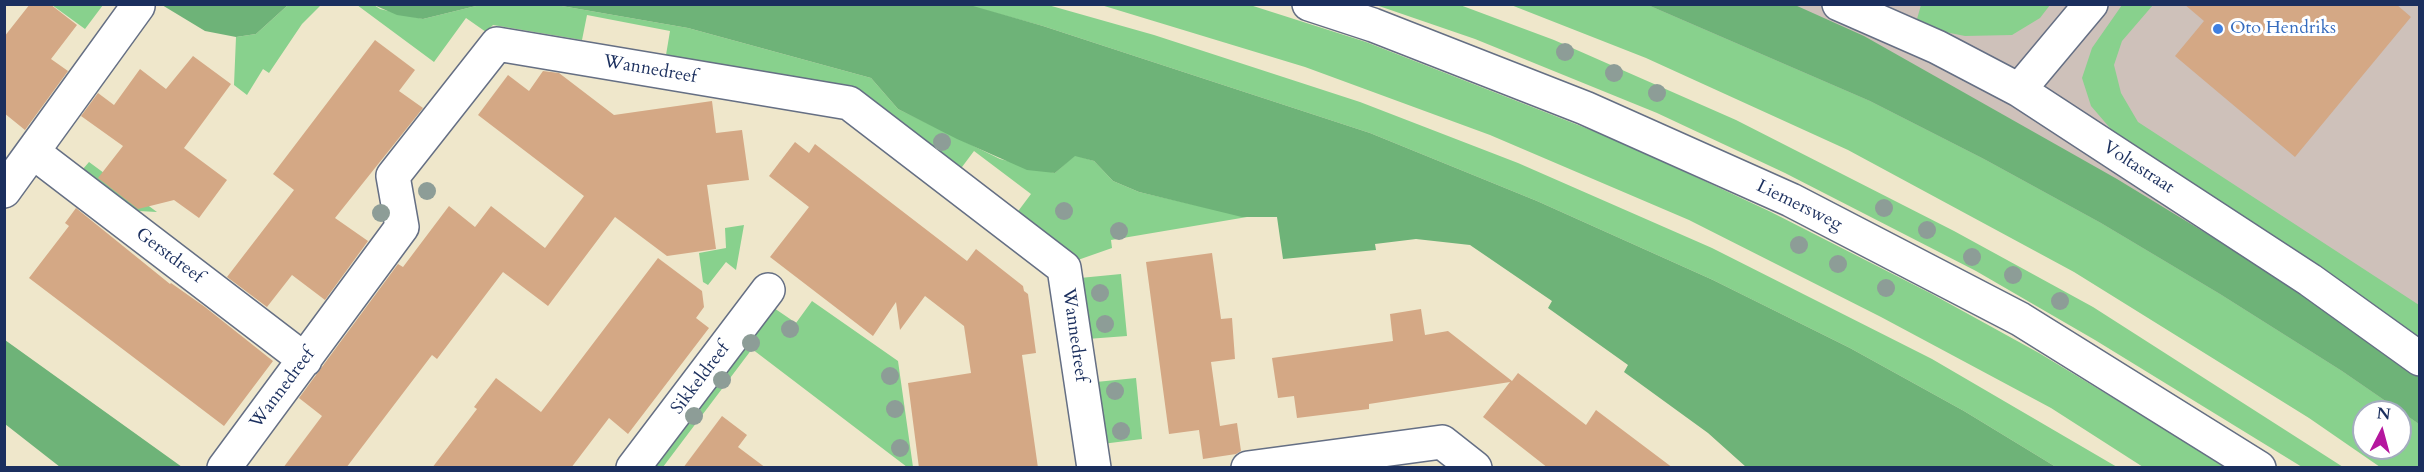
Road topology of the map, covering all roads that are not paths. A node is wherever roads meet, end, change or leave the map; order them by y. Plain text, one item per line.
1 (1309, 4) edge
2 (1839, 4) edge
3 (2091, 4) edge
4 (138, 6) edge
5 (2019, 90) junction
6 (33, 152) junction
7 (4, 191) edge
8 (768, 290) dead end
9 (2420, 359) edge
10 (305, 360) junction
11 (224, 468) edge
12 (633, 468) edge
13 (1094, 468) edge
14 (1248, 468) edge
15 (1475, 468) edge
16 (2259, 468) edge

1 - 16 street, Liemersweg
2 - 5 street, Voltastraat
3 - 5 street
4 - 6 street
5 - 9 street, Voltastraat
6 - 7 street
6 - 10 street, Gerstdreef
8 - 12 street, Sikkeldreef
10 - 11 street, Wannedreef
10 - 13 street, Wannedreef
14 - 15 street

